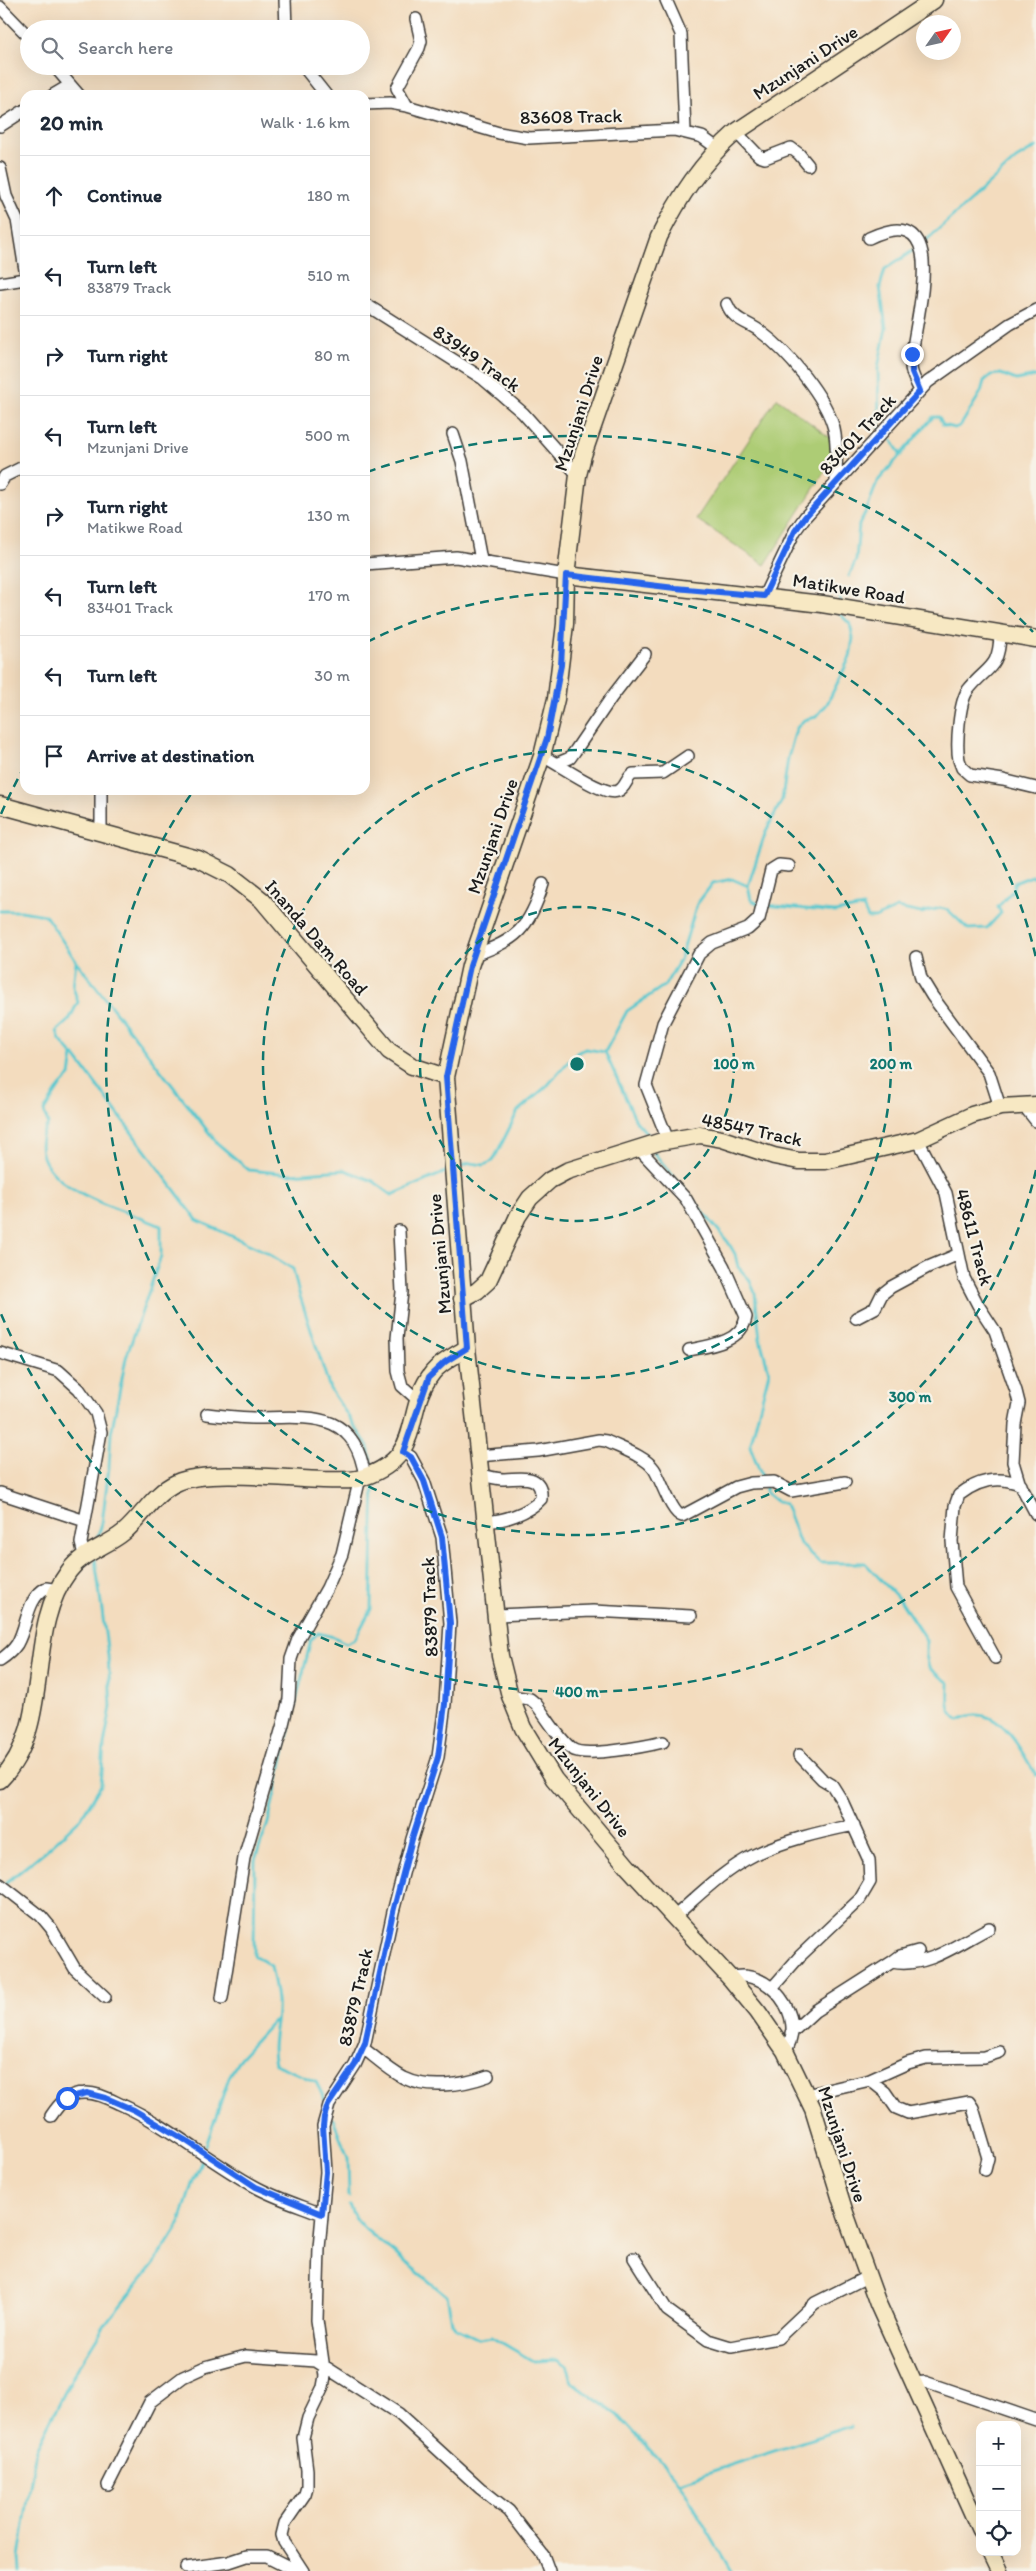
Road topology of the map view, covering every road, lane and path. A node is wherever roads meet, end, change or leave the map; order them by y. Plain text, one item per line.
1 (285, 0) edge
2 (666, 0) edge
3 (934, 0) edge
4 (0, 7) edge
5 (416, 19) dead end
6 (286, 20) edge
7 (20, 28) edge
8 (62, 75) edge
9 (310, 75) edge
10 (70, 85) junction
11 (61, 90) edge
12 (74, 90) edge
13 (322, 90) edge
14 (370, 104) edge
15 (407, 106) junction
16 (20, 113) edge
17 (0, 126) edge
18 (685, 131) junction
19 (736, 132) junction
20 (718, 148) junction
21 (808, 165) dead end
22 (0, 168) edge
23 (869, 238) dead end
24 (20, 239) edge
25 (20, 280) edge
26 (0, 283) edge
27 (727, 304) dead end
28 (370, 307) edge
29 (1036, 310) edge
30 (920, 391) junction
31 (453, 434) dead end
32 (20, 468) edge
33 (578, 475) junction
34 (836, 483) junction
35 (0, 484) edge
36 (481, 560) junction
37 (370, 564) edge
38 (566, 575) junction
39 (764, 596) junction
40 (1000, 635) junction
41 (1036, 639) edge
42 (645, 654) dead end
43 (542, 756) junction
44 (688, 756) dead end
45 (558, 763) junction
46 (1036, 788) edge
47 (101, 795) edge
48 (0, 805) edge
49 (101, 832) junction
50 (789, 866) dead end
51 (543, 884) dead end
52 (473, 955) junction
53 (916, 957) dead end
54 (446, 1077) junction
55 (1030, 1106) edge
56 (1000, 1107) junction
57 (1036, 1121) edge
58 (668, 1140) junction
59 (918, 1140) junction
60 (639, 1149) junction
61 (399, 1231) dead end
62 (958, 1254) junction
63 (462, 1299) junction
64 (856, 1318) dead end
65 (467, 1348) junction
66 (689, 1350) dead end
67 (0, 1353) edge
68 (419, 1401) junction
69 (207, 1414) dead end
70 (403, 1452) junction
71 (478, 1456) junction
72 (480, 1475) junction
73 (362, 1478) junction
74 (844, 1482) dead end
75 (1020, 1485) junction
76 (0, 1493) edge
77 (1036, 1514) edge
78 (85, 1521) junction
79 (485, 1522) junction
80 (84, 1555) junction
81 (58, 1590) junction
82 (495, 1615) junction
83 (690, 1616) dead end
84 (995, 1658) dead end
85 (0, 1660) edge
86 (510, 1696) junction
87 (663, 1742) dead end
88 (799, 1755) dead end
89 (0, 1780) edge
90 (854, 1825) junction
91 (0, 1884) edge
92 (674, 1917) junction
93 (989, 1928) dead end
94 (918, 1951) dead end
95 (892, 1962) junction
96 (730, 1978) junction
97 (772, 1988) junction
98 (105, 1997) dead end
99 (222, 1998) dead end
100 (791, 2033) junction
101 (363, 2048) junction
102 (785, 2051) junction
103 (1000, 2052) dead end
104 (488, 2076) dead end
105 (870, 2080) junction
106 (806, 2094) junction
107 (51, 2116) dead end
108 (985, 2170) dead end
109 (322, 2214) junction
110 (634, 2258) dead end
111 (867, 2277) junction
112 (322, 2365) junction
113 (914, 2383) junction
114 (1036, 2420) edge
115 (108, 2485) dead end
116 (976, 2521) edge
117 (992, 2556) edge
118 (186, 2568) dead end
119 (297, 2571) edge
120 (303, 2571) edge
121 (549, 2571) edge
122 (998, 2571) edge

1 - 6 street
2 - 18 street
3 - 19 main road, Mzunjani Drive
4 - 7 street
5 - 15 street
8 - 10 street
9 - 13 street
10 - 11 street
10 - 12 street
14 - 15 street, 83608 Track
15 - 18 street, 83608 Track
16 - 17 street
18 - 20 street, 83608 Track
19 - 20 main road, Mzunjani Drive
19 - 21 street
20 - 33 main road, Mzunjani Drive
22 - 24 street
23 - 30 street
25 - 26 street
27 - 34 street
28 - 33 street, 83949 Track
29 - 30 street, 83401 Track
30 - 34 street, 83401 Track
31 - 36 street
32 - 35 street
33 - 38 main road, Mzunjani Drive
34 - 39 street, 83401 Track
36 - 37 street
36 - 38 street
38 - 39 main road, Matikwe Road
38 - 43 main road, Mzunjani Drive
39 - 40 main road, Matikwe Road
40 - 41 main road, Matikwe Road
40 - 46 street
42 - 45 street
43 - 45 street
43 - 52 main road, Mzunjani Drive
44 - 45 street
47 - 49 street
48 - 49 main road, Inanda Dam Road
49 - 54 main road, Inanda Dam Road
50 - 58 street
51 - 52 street
52 - 54 main road, Mzunjani Drive
53 - 56 street
54 - 63 main road, Mzunjani Drive
55 - 56 main road, 48547 Track
55 - 57 street
56 - 59 main road, 48547 Track
58 - 59 main road, 48547 Track
58 - 60 main road, 48547 Track
59 - 62 street, 48611 Track
60 - 63 main road, 48547 Track
60 - 66 street
61 - 68 street
62 - 64 street
62 - 75 street, 48611 Track
63 - 65 main road, Mzunjani Drive
65 - 68 main road
65 - 71 main road, Mzunjani Drive
67 - 78 street
68 - 70 main road
69 - 73 street
70 - 73 main road
70 - 101 street, 83879 Track
71 - 72 main road, Mzunjani Drive
71 - 74 street
72 - 79 main road, Mzunjani Drive
72 - 79 street
73 - 80 main road
73 - 99 street
75 - 77 street, 48611 Track
75 - 84 street
76 - 78 street
78 - 80 street
79 - 82 main road, Mzunjani Drive
80 - 81 main road
81 - 85 street
81 - 89 main road
82 - 83 street
82 - 86 main road, Mzunjani Drive
86 - 87 street
86 - 92 main road, Mzunjani Drive
88 - 90 street
90 - 92 street
90 - 97 street
91 - 98 street
92 - 96 main road, Mzunjani Drive
93 - 95 street
94 - 95 street
95 - 100 street
96 - 97 street
96 - 102 main road, Mzunjani Drive
97 - 100 street
100 - 102 street
101 - 104 street
101 - 109 street, 83879 Track
102 - 106 main road, Mzunjani Drive
103 - 105 street
105 - 106 street
105 - 108 street
106 - 111 main road, Mzunjani Drive
107 - 109 street
109 - 112 street, 83879 Track
110 - 111 street
111 - 113 main road, Mzunjani Drive
112 - 115 street
112 - 120 street, 83879 Track
112 - 121 street
113 - 114 street
113 - 116 main road, Mzunjani Drive
117 - 122 main road
118 - 119 street

